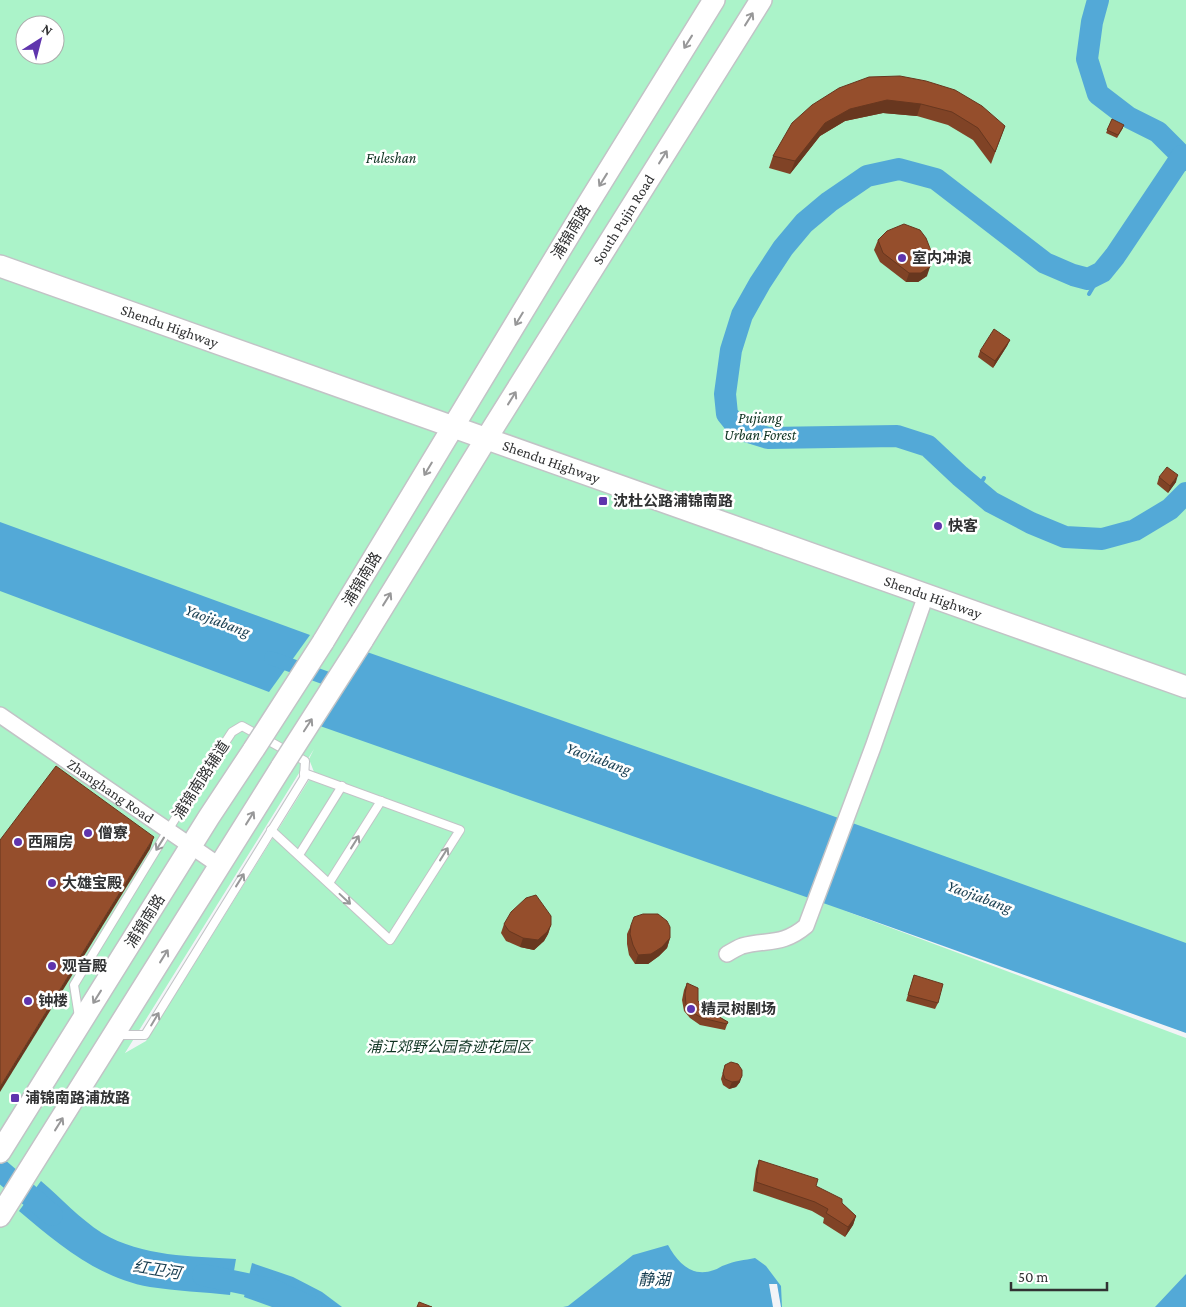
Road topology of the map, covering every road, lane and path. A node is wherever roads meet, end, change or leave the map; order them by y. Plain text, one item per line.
1 (714, 0) edge
2 (761, 0) edge
3 (0, 266) edge
4 (453, 427) junction
5 (486, 440) junction
6 (926, 595) junction
7 (1186, 687) edge
8 (0, 714) edge
9 (304, 773) junction
10 (342, 786) junction
11 (381, 801) junction
12 (169, 830) junction
13 (271, 830) junction
14 (192, 845) junction
15 (299, 855) junction
16 (220, 866) junction
17 (329, 883) junction
18 (727, 954) dead end
19 (80, 1024) junction
20 (115, 1035) junction
21 (3, 1147) edge
22 (6, 1208) edge

1 -> 4 main road, 浦锦南路
5 -> 2 main road, South Pujin Road
3 - 4 main road, Shendu Highway
4 - 5 main road, Shendu Highway
4 -> 14 main road, 浦锦南路, bridge
5 - 6 main road, Shendu Highway
16 -> 5 main road, South Pujin Road, bridge
6 - 7 main road, Shendu Highway
6 - 18 street
8 - 12 street, Zhanghang Road
9 - 10 lane
9 - 12 lane, 浦锦南路辅道
9 - 13 lane
10 - 11 lane
10 - 15 lane
17 -> 11 lane
17 -> 11 lane
12 - 14 street, Zhanghang Road
12 -> 19 lane, 浦锦南路辅道
13 - 15 lane
20 -> 13 lane
14 - 16 street, Zhanghang Road
14 -> 19 main road, 浦锦南路
15 - 17 lane
20 -> 16 main road, South Pujin Road
19 - 21 main road, 浦锦南路
22 -> 20 main road, South Pujin Road

